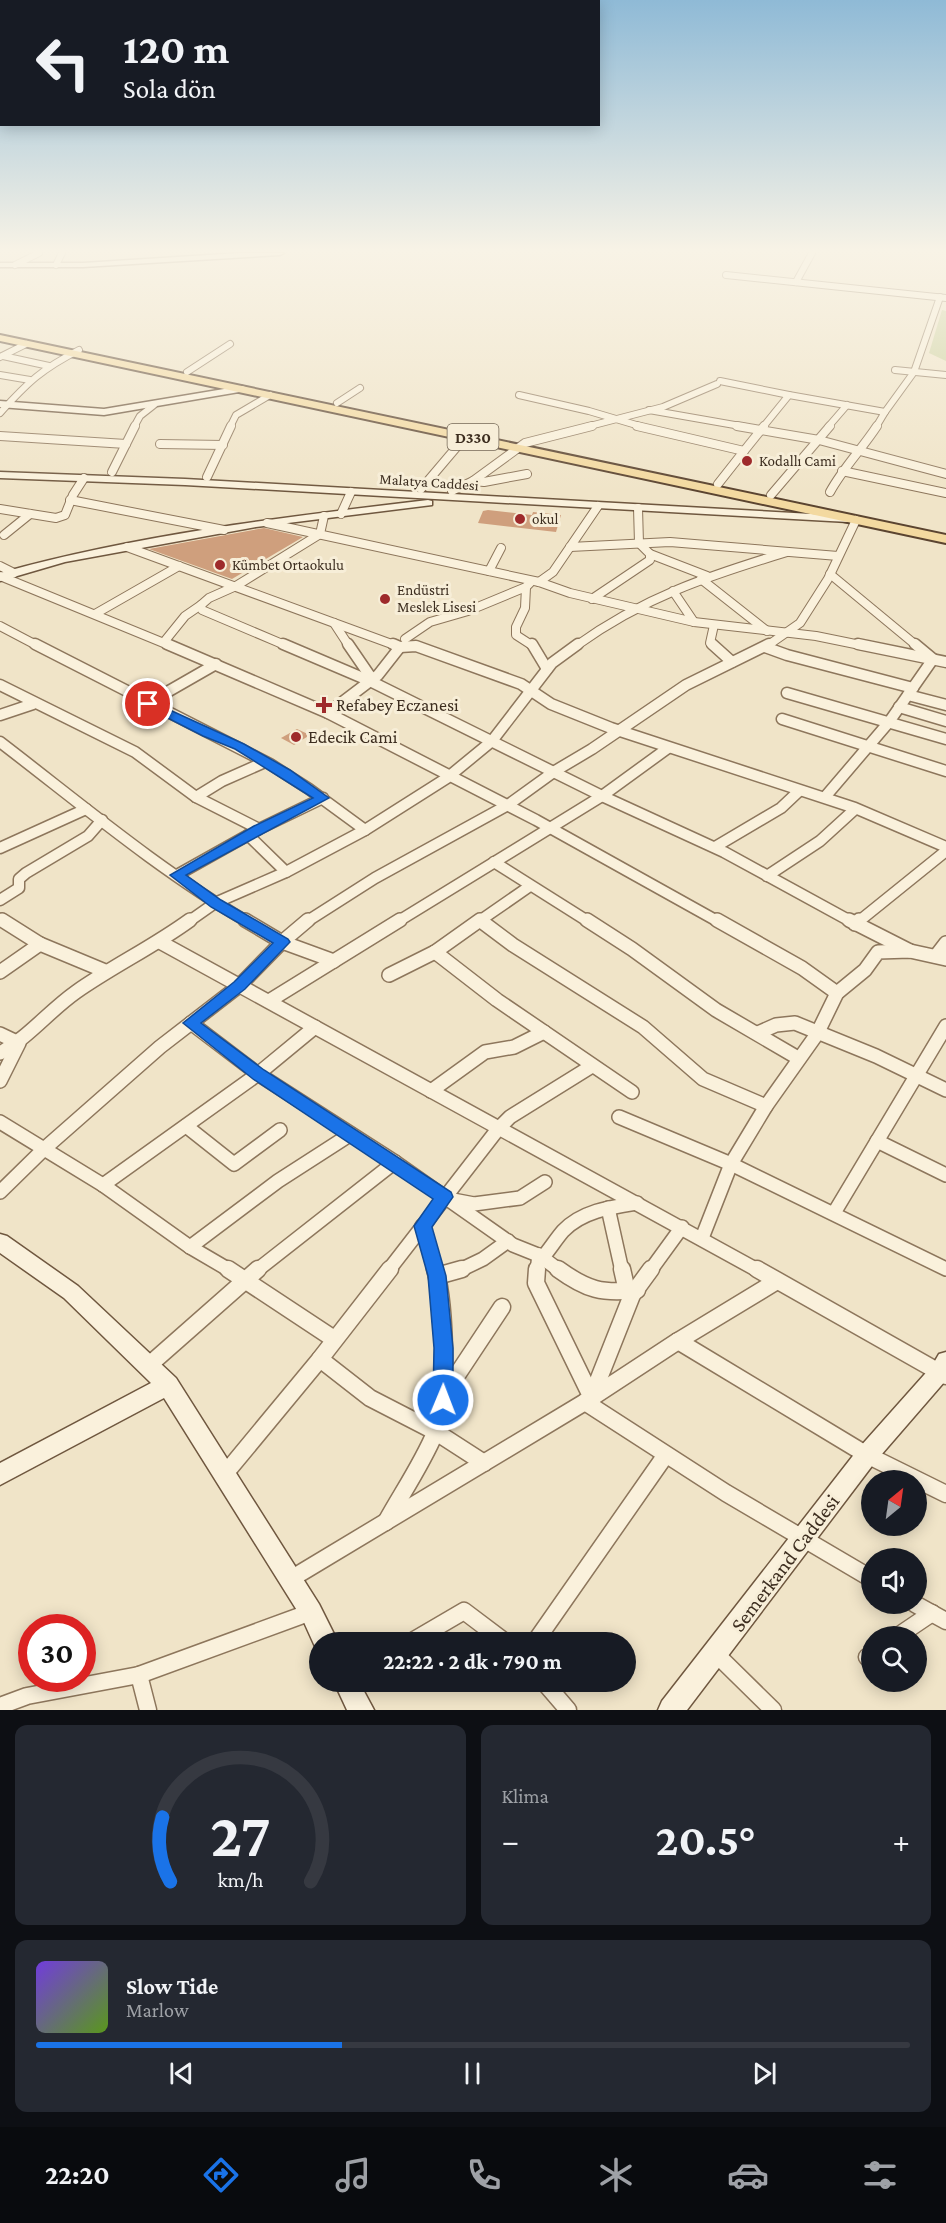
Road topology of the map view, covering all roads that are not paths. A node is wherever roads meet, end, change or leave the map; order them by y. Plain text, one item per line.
1 (3, 333) edge
2 (929, 333) edge
3 (0, 338) edge
4 (26, 344) junction
5 (230, 344) dead end
6 (75, 352) junction
7 (1, 357) edge
8 (49, 366) junction
9 (895, 370) dead end
10 (187, 372) junction
11 (914, 372) junction
12 (0, 375) edge
13 (946, 375) edge
14 (30, 380) junction
15 (360, 388) dead end
16 (242, 389) junction
17 (270, 395) junction
18 (519, 395) dead end
19 (789, 395) junction
20 (338, 403) junction
21 (4, 405) edge
22 (154, 405) junction
23 (847, 405) junction
24 (649, 410) junction
25 (885, 412) junction
26 (0, 413) edge
27 (613, 420) junction
28 (761, 431) junction
29 (0, 436) edge
30 (466, 436) junction
31 (819, 440) junction
32 (126, 444) junction
33 (160, 444) dead end
34 (522, 445) junction
35 (223, 446) junction
36 (744, 451) junction
37 (861, 451) junction
38 (0, 468) edge
39 (842, 471) junction
40 (112, 472) junction
41 (527, 474) dead end
42 (946, 474) edge
43 (0, 475) edge
44 (207, 477) junction
45 (84, 478) junction
46 (473, 480) junction
47 (718, 484) junction
48 (452, 491) junction
49 (351, 492) junction
50 (830, 492) dead end
51 (946, 493) edge
52 (771, 495) junction
53 (424, 497) junction
54 (441, 498) junction
55 (70, 500) junction
56 (525, 502) junction
57 (794, 503) junction
58 (598, 506) junction
59 (638, 508) junction
60 (0, 509) edge
61 (30, 514) junction
62 (341, 514) junction
63 (782, 515) junction
64 (324, 516) junction
65 (856, 520) junction
66 (267, 523) junction
67 (224, 530) junction
68 (946, 531) edge
69 (320, 534) junction
70 (4, 535) dead end
71 (946, 539) edge
72 (639, 543) junction
73 (127, 547) junction
74 (570, 547) junction
75 (501, 548) dead end
76 (787, 552) junction
77 (650, 554) junction
78 (838, 556) junction
79 (0, 566) edge
80 (179, 566) junction
81 (489, 571) junction
82 (14, 573) junction
83 (830, 574) junction
84 (0, 577) edge
85 (704, 578) junction
86 (532, 583) junction
87 (236, 586) junction
88 (673, 591) junction
89 (592, 598) junction
90 (201, 605) junction
91 (634, 608) junction
92 (95, 614) junction
93 (694, 622) junction
94 (334, 623) junction
95 (714, 625) junction
96 (0, 626) edge
97 (767, 632) junction
98 (785, 634) junction
99 (164, 642) junction
100 (402, 643) junction
101 (765, 647) junction
102 (933, 659) junction
103 (732, 662) junction
104 (946, 662) edge
105 (216, 664) junction
106 (547, 669) junction
107 (371, 680) junction
108 (0, 685) edge
109 (529, 692) junction
110 (910, 692) junction
111 (787, 693) dead end
112 (33, 704) junction
113 (148, 704) junction
114 (946, 705) edge
115 (900, 707) junction
116 (328, 713) junction
117 (0, 715) edge
118 (782, 719) dead end
119 (946, 721) edge
120 (889, 722) junction
121 (617, 731) junction
122 (946, 739) edge
123 (492, 741) junction
124 (0, 742) edge
125 (868, 746) junction
126 (668, 748) junction
127 (266, 762) junction
128 (555, 771) junction
129 (946, 771) edge
130 (451, 775) junction
131 (799, 791) junction
132 (602, 796) junction
133 (196, 797) junction
134 (825, 797) junction
135 (323, 798) junction
136 (508, 806) junction
137 (86, 809) junction
138 (854, 810) junction
139 (102, 820) junction
140 (550, 828) junction
141 (259, 829) junction
142 (365, 830) junction
143 (248, 835) junction
144 (0, 848) edge
145 (715, 848) junction
146 (946, 849) edge
147 (494, 862) junction
148 (286, 872) junction
149 (177, 875) junction
150 (767, 876) junction
151 (530, 886) junction
152 (0, 900) edge
153 (216, 903) junction
154 (0, 919) edge
155 (481, 921) junction
156 (855, 924) junction
157 (160, 942) junction
158 (282, 942) junction
159 (946, 943) edge
160 (40, 944) junction
161 (910, 951) junction
162 (435, 952) junction
163 (941, 958) edge
164 (334, 961) junction
165 (105, 971) junction
166 (0, 972) edge
167 (389, 975) dead end
168 (239, 986) junction
169 (837, 993) junction
170 (269, 1001) junction
171 (191, 1023) junction
172 (315, 1026) junction
173 (946, 1026) edge
174 (544, 1032) junction
175 (818, 1032) junction
176 (758, 1033) junction
177 (0, 1034) edge
178 (19, 1043) junction
179 (0, 1053) edge
180 (798, 1058) junction
181 (592, 1066) junction
182 (258, 1074) junction
183 (916, 1075) junction
184 (0, 1081) edge
185 (946, 1090) edge
186 (431, 1091) junction
187 (632, 1092) dead end
188 (766, 1106) junction
189 (619, 1117) dead end
190 (0, 1122) edge
191 (186, 1126) junction
192 (498, 1129) junction
193 (280, 1130) dead end
194 (351, 1134) junction
195 (877, 1141) junction
196 (44, 1149) junction
197 (395, 1162) junction
198 (731, 1164) junction
199 (946, 1175) edge
200 (545, 1182) dead end
201 (103, 1185) junction
202 (0, 1192) edge
203 (445, 1197) junction
204 (637, 1203) junction
205 (608, 1208) junction
206 (834, 1212) junction
207 (422, 1226) junction
208 (682, 1227) junction
209 (702, 1238) junction
210 (508, 1241) junction
211 (0, 1242) edge
212 (190, 1247) junction
213 (539, 1255) junction
214 (946, 1269) edge
215 (437, 1276) junction
216 (245, 1279) junction
217 (777, 1281) junction
218 (632, 1291) junction
219 (502, 1307) dead end
220 (334, 1339) junction
221 (678, 1341) junction
222 (320, 1359) junction
223 (148, 1366) junction
224 (944, 1370) edge
225 (443, 1384) junction
226 (168, 1385) junction
227 (590, 1399) junction
228 (436, 1432) junction
229 (867, 1455) junction
230 (665, 1456) junction
231 (484, 1462) junction
232 (0, 1475) edge
233 (224, 1475) junction
234 (946, 1494) edge
235 (386, 1522) junction
236 (801, 1540) junction
237 (861, 1573) edge
238 (289, 1580) junction
239 (311, 1612) junction
240 (939, 1617) edge
241 (920, 1626) edge
242 (321, 1632) edge
243 (428, 1632) edge
244 (492, 1632) edge
245 (542, 1632) edge
246 (716, 1654) junction
247 (140, 1675) junction
248 (351, 1692) edge
249 (553, 1692) edge
250 (0, 1706) edge
251 (148, 1710) edge
252 (361, 1710) edge
253 (568, 1710) edge
254 (671, 1710) edge
255 (773, 1710) edge

1 - 6 main road, D330
2 - 11 street
3 - 4 main road, D330
4 - 6 main road, D330
4 - 7 street
5 - 10 street
6 - 8 street
6 - 10 main road, D330
6 - 16 main road, D330
7 - 8 street
8 - 14 street
9 - 11 street
10 - 20 main road, D330
11 - 13 street
11 - 25 street
12 - 14 street
14 - 21 street
15 - 20 street
16 - 17 main road, D330
16 - 22 street
17 - 30 main road, D330
17 - 35 street
18 - 27 street
19 - 23 street
19 - 24 street
19 - 28 street
20 - 34 main road, D330
21 - 22 street
21 - 26 street
22 - 32 street
23 - 25 street
23 - 31 street
24 - 27 street
24 - 28 street
25 - 37 street
27 - 34 street
27 - 36 street
28 - 31 street
28 - 36 street
29 - 32 street
30 - 34 main road, D330
30 - 53 street
31 - 37 street
31 - 52 street
32 - 40 street
33 - 35 street
34 - 46 street
34 - 47 main road, D330
34 - 57 main road, D330
35 - 44 street
36 - 47 street
37 - 39 street
37 - 42 street
38 - 40 street
39 - 50 street
39 - 51 street
40 - 44 street
41 - 46 street
43 - 45 street, Malatya Caddesi
44 - 53 street
45 - 49 street, Malatya Caddesi
45 - 55 street
46 - 48 street
47 - 52 main road, D330
48 - 53 street
48 - 54 street
48 - 57 street
49 - 53 street, Malatya Caddesi
49 - 62 street
52 - 57 main road, D330
53 - 54 street
53 - 56 street
53 - 62 street
54 - 56 street, Malatya Caddesi
55 - 61 street
55 - 67 street
56 - 58 street, Malatya Caddesi
57 - 63 street
57 - 65 main road, D330
57 - 68 main road, D330
58 - 59 street, Malatya Caddesi
58 - 74 street
59 - 63 street, Malatya Caddesi
59 - 72 street
60 - 61 street
61 - 70 street
62 - 64 street
63 - 65 street, Malatya Caddesi
64 - 66 street
64 - 69 street
65 - 71 main road, D330
65 - 78 street
66 - 67 street
66 - 69 street
67 - 73 street
69 - 81 street
69 - 87 street
72 - 74 street
72 - 76 street
72 - 77 street
73 - 80 street
73 - 82 street
74 - 86 street
75 - 81 street
76 - 78 street
76 - 85 street
77 - 85 street
77 - 89 street
78 - 83 street
79 - 82 street
80 - 87 street
80 - 92 street
81 - 86 street
82 - 84 street
83 - 98 street
83 - 102 street
84 - 92 street
85 - 88 street
85 - 97 street
86 - 89 street
86 - 100 street
86 - 106 street
87 - 90 street
87 - 94 street
88 - 91 street
88 - 93 street
89 - 91 street
90 - 99 street
90 - 107 street
91 - 93 street
91 - 106 street
92 - 99 street
93 - 95 street
94 - 100 street
94 - 107 street
95 - 97 street
95 - 103 street
96 - 113 street
97 - 98 street
98 - 101 street
98 - 102 street
99 - 105 street
100 - 107 street
100 - 109 street
101 - 103 street
101 - 110 street
102 - 104 street
102 - 110 street
103 - 121 street
105 - 113 street
105 - 116 street
106 - 109 street
107 - 116 street
107 - 123 street
108 - 112 street
109 - 121 street
109 - 123 street
110 - 114 street
110 - 115 street
111 - 120 street
112 - 117 street
112 - 133 street
113 - 127 street
115 - 119 street
115 - 120 street
116 - 130 street
118 - 125 street
120 - 122 street
120 - 125 street
121 - 126 street
121 - 128 street
123 - 128 street
123 - 130 street
124 - 137 street
125 - 129 street
125 - 134 street
126 - 131 street
126 - 132 street
127 - 133 street
127 - 135 street
128 - 132 street
128 - 136 street
130 - 136 street
130 - 142 street
131 - 134 street
131 - 145 street
132 - 140 street
132 - 145 street
133 - 141 street
134 - 138 street
135 - 141 street
135 - 142 street
136 - 140 street
136 - 158 street
137 - 139 street
137 - 144 street
138 - 146 street
138 - 150 street
139 - 149 street
139 - 152 street
140 - 147 street
140 - 169 street
141 - 143 street
142 - 148 street
143 - 148 street
143 - 149 street
145 - 150 street
146 - 156 street
147 - 151 street
147 - 164 street
148 - 153 street
149 - 153 street
150 - 156 street
151 - 155 street
151 - 176 street
153 - 157 street
153 - 158 street
154 - 160 street
155 - 162 street
155 - 188 street
156 - 161 street
157 - 165 street
157 - 168 street
158 - 164 street
158 - 168 street
159 - 163 street
160 - 165 street
160 - 166 street
161 - 163 street
161 - 169 street
162 - 167 street
162 - 174 street
164 - 170 street
165 - 178 street
168 - 170 street
168 - 171 street
169 - 175 street
170 - 172 street
171 - 182 street
171 - 196 street
172 - 182 street
172 - 186 street
173 - 183 street
174 - 181 street
174 - 186 street
175 - 176 street
175 - 180 street
175 - 183 street
176 - 180 street
177 - 178 street
178 - 179 street
178 - 184 street
180 - 188 street
181 - 187 street
181 - 192 street
182 - 191 street
182 - 194 street
183 - 185 street
183 - 195 street
186 - 192 street
188 - 198 street
189 - 198 street
190 - 196 street
191 - 193 street
191 - 201 street
192 - 203 street
192 - 204 street
194 - 197 street
194 - 212 street
195 - 199 street
195 - 206 street
196 - 201 street
196 - 202 street
197 - 203 street
197 - 216 street
198 - 206 street
198 - 209 street
200 - 203 street
201 - 212 street
203 - 207 street
203 - 210 street
204 - 205 street
204 - 208 street
205 - 213 street
205 - 218 street
206 - 214 street
207 - 215 street
207 - 220 street
208 - 209 street
208 - 218 street
209 - 217 street
210 - 213 street
210 - 215 street
211 - 223 street
212 - 216 street
213 - 218 street
213 - 227 street
215 - 225 street
216 - 220 street
216 - 223 street
217 - 221 street
217 - 224 street
218 - 227 street
219 - 225 street
220 - 222 street
221 - 227 street
221 - 229 street
222 - 228 street
222 - 233 street
223 - 226 street
224 - 229 street, Semerkand Caddesi
225 - 228 street
226 - 232 street
226 - 233 street
227 - 230 street
227 - 231 street
228 - 231 street
228 - 235 street
229 - 234 street
229 - 236 street, Semerkand Caddesi
230 - 236 street
230 - 245 street
231 - 235 street
233 - 238 street
235 - 238 street
236 - 237 street
236 - 246 street, Semerkand Caddesi
238 - 239 street
239 - 242 street
239 - 247 street
240 - 241 street
243 - 244 street
246 - 254 street, Semerkand Caddesi
246 - 255 street
247 - 250 street
247 - 251 street
248 - 252 street
249 - 253 street

